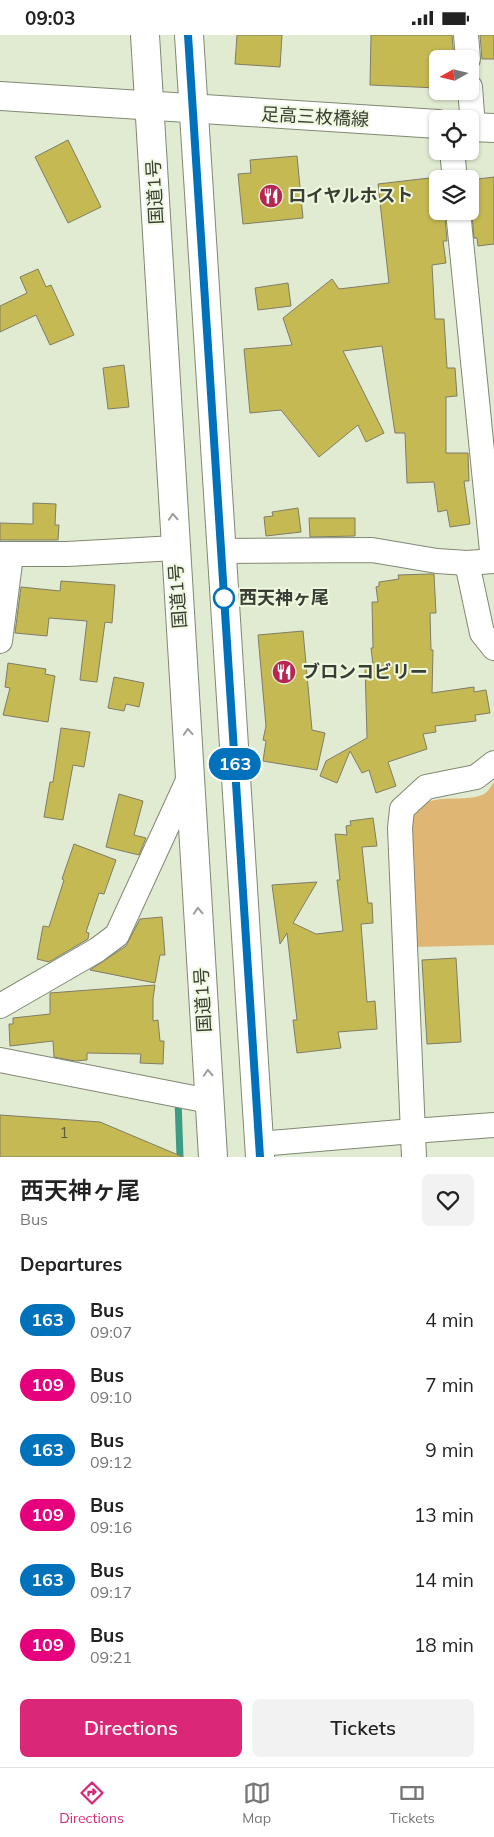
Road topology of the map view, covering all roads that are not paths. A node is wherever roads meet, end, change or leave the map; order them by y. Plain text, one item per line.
1 (145, 35) edge
2 (188, 35) edge
3 (466, 35) edge
4 (467, 50) edge
5 (0, 96) edge
6 (150, 105) junction
7 (192, 109) junction
8 (429, 123) edge
9 (459, 220) edge
10 (175, 548) junction
11 (221, 551) junction
12 (6, 554) edge
13 (494, 561) edge
14 (467, 563) junction
15 (0, 641) edge
16 (494, 647) edge
17 (494, 763) edge
18 (190, 774) junction
19 (0, 1006) edge
20 (0, 1060) edge
21 (209, 1101) junction
22 (494, 1125) edge
23 (413, 1131) junction
24 (260, 1151) edge
25 (213, 1157) edge
26 (414, 1157) edge

1 - 6 main road, 国道1号
2 - 7 main road
3 - 4 street
5 - 6 main road, 足高三枚橋線
6 - 7 main road, 足高三枚橋線
10 -> 6 main road, 国道1号
7 - 8 main road, 足高三枚橋線
7 - 11 main road
9 - 13 street
10 - 12 street
18 -> 10 main road, 国道1号
11 - 14 street
11 - 24 main road
12 - 15 street
13 - 14 street
14 - 16 street
17 - 23 street
18 - 19 street
21 -> 18 main road, 国道1号
20 - 21 street
21 - 25 main road, 国道1号
22 - 23 street
23 - 24 street
23 - 26 street

